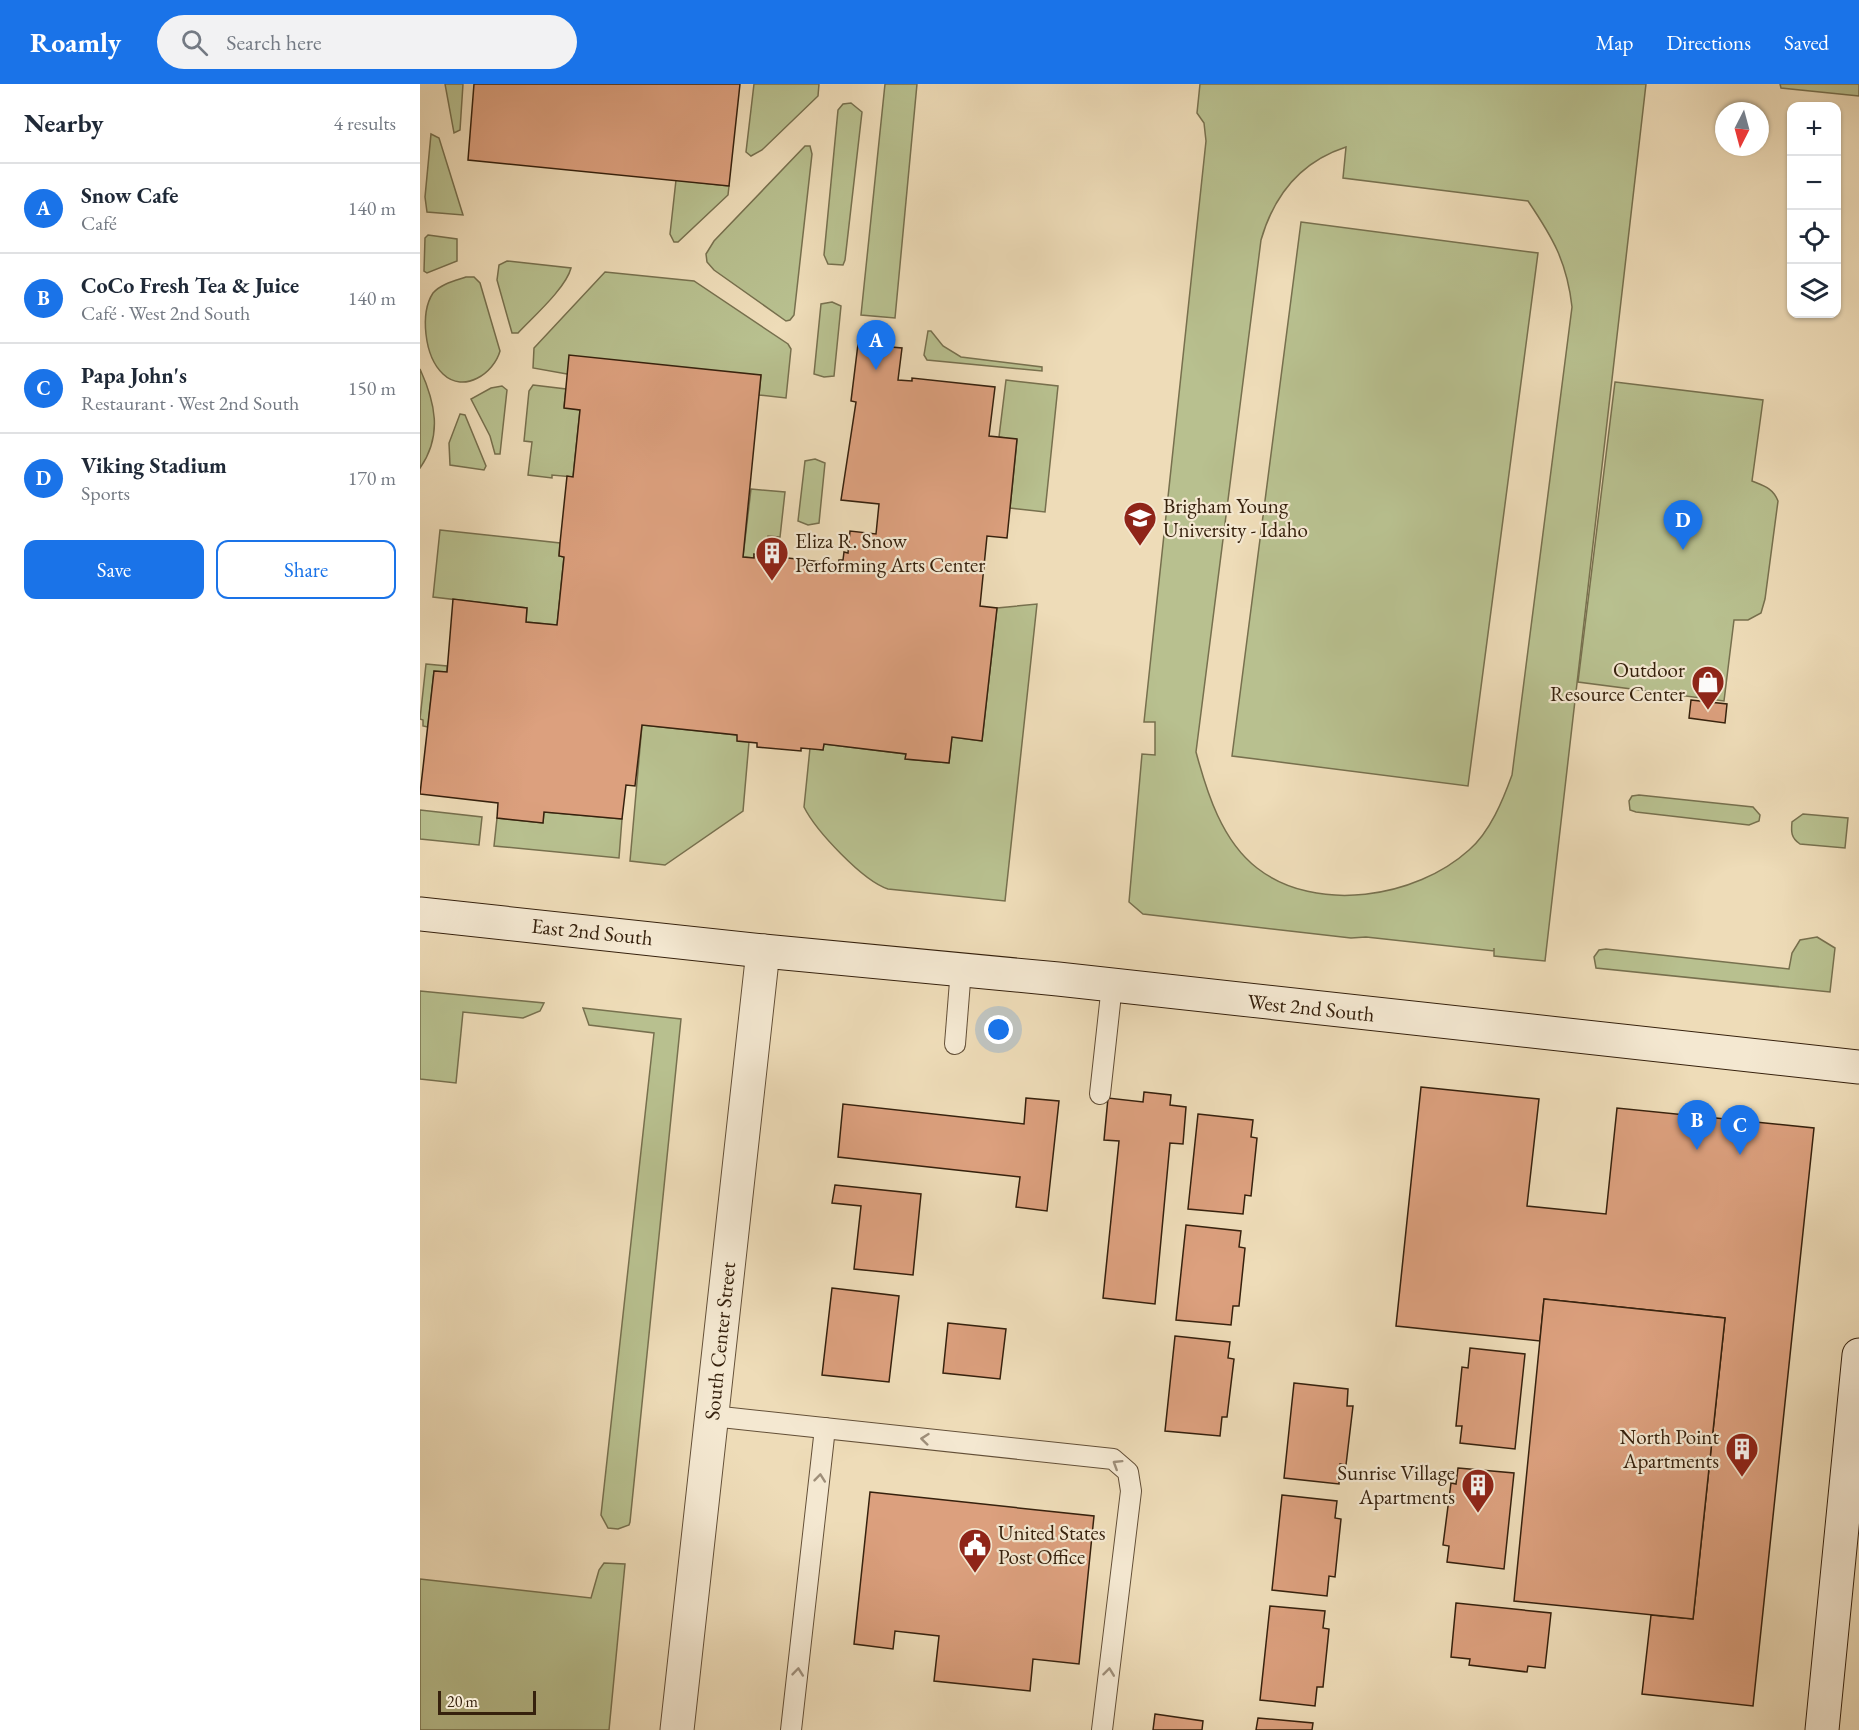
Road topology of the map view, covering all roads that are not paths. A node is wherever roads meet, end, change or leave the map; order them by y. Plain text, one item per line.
1 (420, 914) edge
2 (763, 951) junction
3 (961, 969) junction
4 (1112, 985) junction
5 (955, 1044) dead end
6 (1859, 1067) edge
7 (1100, 1094) dead end
8 (1859, 1355) edge
9 (712, 1416) junction
10 (825, 1428) junction
11 (677, 1730) edge
12 (791, 1730) edge
13 (1102, 1730) edge
14 (1822, 1730) edge

1 - 2 street, East 2nd South
2 - 3 street, West 2nd South
2 - 9 street, South Center Street
3 - 4 street, West 2nd South
3 - 5 lane
4 - 6 street, West 2nd South
4 - 7 lane
8 - 14 street
9 - 10 lane
9 - 11 street, South Center Street
12 -> 10 lane
13 -> 10 lane

